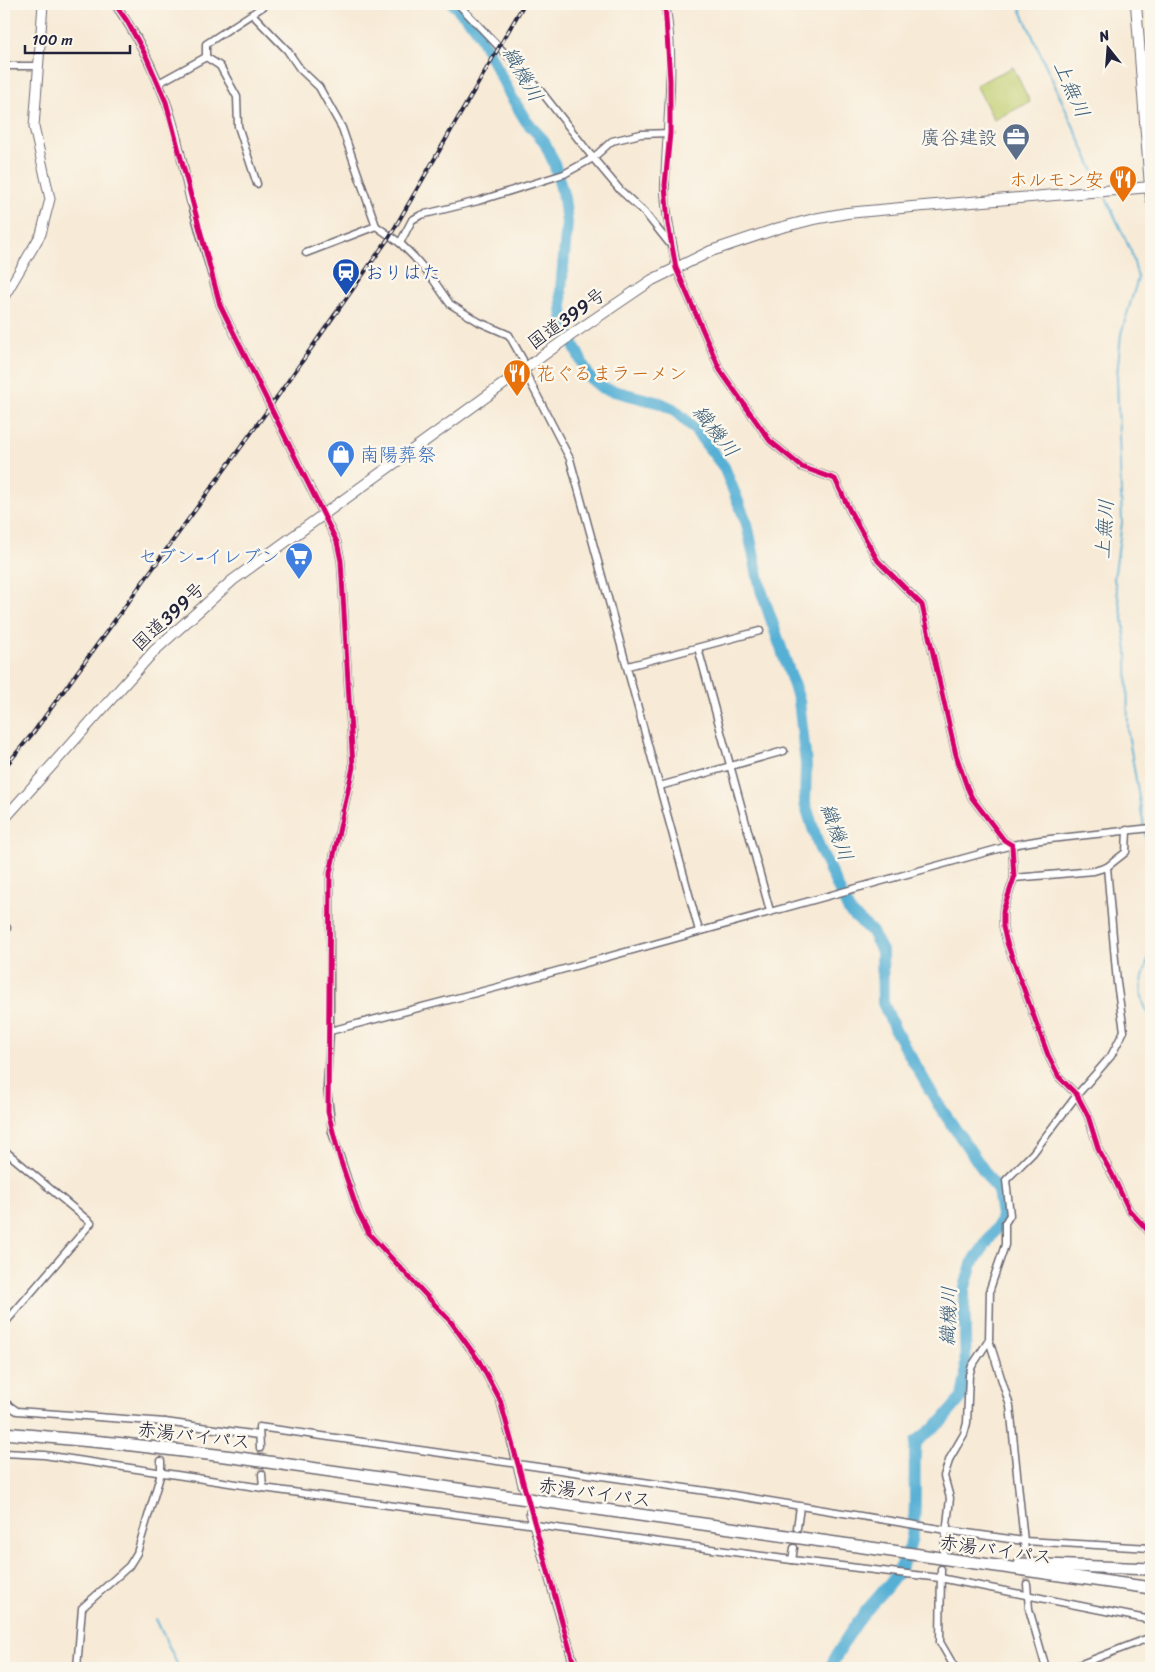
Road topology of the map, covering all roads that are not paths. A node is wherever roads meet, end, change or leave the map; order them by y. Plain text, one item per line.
1 (43, 4) edge
2 (115, 4) edge
3 (267, 4) edge
4 (458, 4) edge
5 (665, 4) edge
6 (1136, 4) edge
7 (253, 15) junction
8 (206, 58) junction
9 (4, 66) edge
10 (38, 66) junction
11 (157, 84) junction
12 (670, 133) junction
13 (593, 158) junction
14 (257, 184) dead end
15 (1151, 187) edge
16 (1151, 199) edge
17 (192, 202) joint
18 (376, 226) junction
19 (400, 243) junction
20 (674, 249) junction
21 (306, 253) dead end
22 (676, 268) junction
23 (4, 297) edge
24 (524, 370) junction
25 (323, 515) junction
26 (760, 631) dead end
27 (698, 648) junction
28 (628, 666) junction
29 (784, 751) dead end
30 (730, 767) junction
31 (660, 786) junction
32 (4, 819) edge
33 (1151, 828) edge
34 (1127, 830) junction
35 (1012, 845) junction
36 (1108, 867) junction
37 (1014, 878) junction
38 (770, 911) junction
39 (4, 925) edge
40 (4, 931) edge
41 (699, 931) junction
42 (330, 1031) junction
43 (1077, 1094) junction
44 (4, 1150) edge
45 (1151, 1234) edge
46 (4, 1324) edge
47 (989, 1340) junction
48 (4, 1402) edge
49 (165, 1422) junction
50 (4, 1433) edge
51 (258, 1435) junction
52 (163, 1437) dead end
53 (260, 1448) tunnel mouth
54 (4, 1453) edge
55 (162, 1461) dead end
56 (517, 1464) junction
57 (161, 1473) junction
58 (262, 1474) tunnel mouth
59 (523, 1487) dead end
60 (263, 1488) junction
61 (800, 1507) junction
62 (530, 1512) dead end
63 (534, 1524) junction
64 (797, 1528) dead end
65 (946, 1530) junction
66 (1024, 1541) junction
67 (794, 1548) dead end
68 (1151, 1548) edge
69 (944, 1550) dead end
70 (1025, 1551) tunnel mouth
71 (792, 1560) junction
72 (956, 1561) junction
73 (942, 1569) dead end
74 (1151, 1569) edge
75 (940, 1578) junction
76 (1077, 1578) junction
77 (1027, 1584) tunnel mouth
78 (1151, 1588) edge
79 (1151, 1595) edge
80 (1028, 1597) junction
81 (1151, 1620) edge
82 (1151, 1637) edge
83 (77, 1668) edge
84 (575, 1668) edge
85 (955, 1668) edge
86 (1046, 1668) edge
87 (1071, 1668) edge

1 - 10 main road
2 - 11 street
3 - 7 street
4 - 13 street
5 - 12 street
6 - 15 main road
7 - 8 street
7 - 18 street
8 - 11 street
8 - 14 street
9 - 10 street
10 - 23 main road
11 - 17 street
12 - 13 street
12 - 20 street
13 - 19 street
13 - 20 street
15 - 16 main road
15 - 22 main road, 国道399号
17 - 25 street
18 - 19 street
18 - 21 street
19 - 24 street
20 - 22 street
22 - 24 main road, 国道399号
22 - 35 street
24 - 25 main road, 国道399号
24 - 28 street
25 - 32 main road, 国道399号
25 - 42 street
26 - 27 street
27 - 28 street
27 - 30 street
28 - 31 street
29 - 30 street
30 - 31 street
30 - 38 street
31 - 41 street
33 - 34 street
34 - 35 street
34 - 36 street
35 - 37 street
35 - 38 street
36 - 37 street
36 - 43 street
37 - 43 street
38 - 41 street
39 - 40 street
41 - 42 street
42 - 56 street
43 - 45 street
43 - 47 street
44 - 46 street
47 - 65 street
47 - 66 street
48 - 49 street
49 - 51 street
49 - 52 street
50 - 72 highway, 赤湯バイパス
51 - 53 street
51 - 56 street
54 - 57 street
55 - 57 street
56 - 59 street
56 - 61 street
57 - 60 street
57 - 83 street
58 - 60 street
60 - 63 street
61 - 64 street
61 - 65 street
62 - 63 street
63 - 71 street
63 - 84 street
65 - 66 street
65 - 69 street
66 - 68 street
66 - 70 street
67 - 71 street
71 - 75 street
72 - 74 highway
72 - 76 highway, 赤湯バイパス
73 - 75 street
75 - 80 street
75 - 85 street
76 - 78 highway, 赤湯バイパス
76 - 79 highway
77 - 80 street
80 - 81 street
80 - 86 street
82 - 87 street

